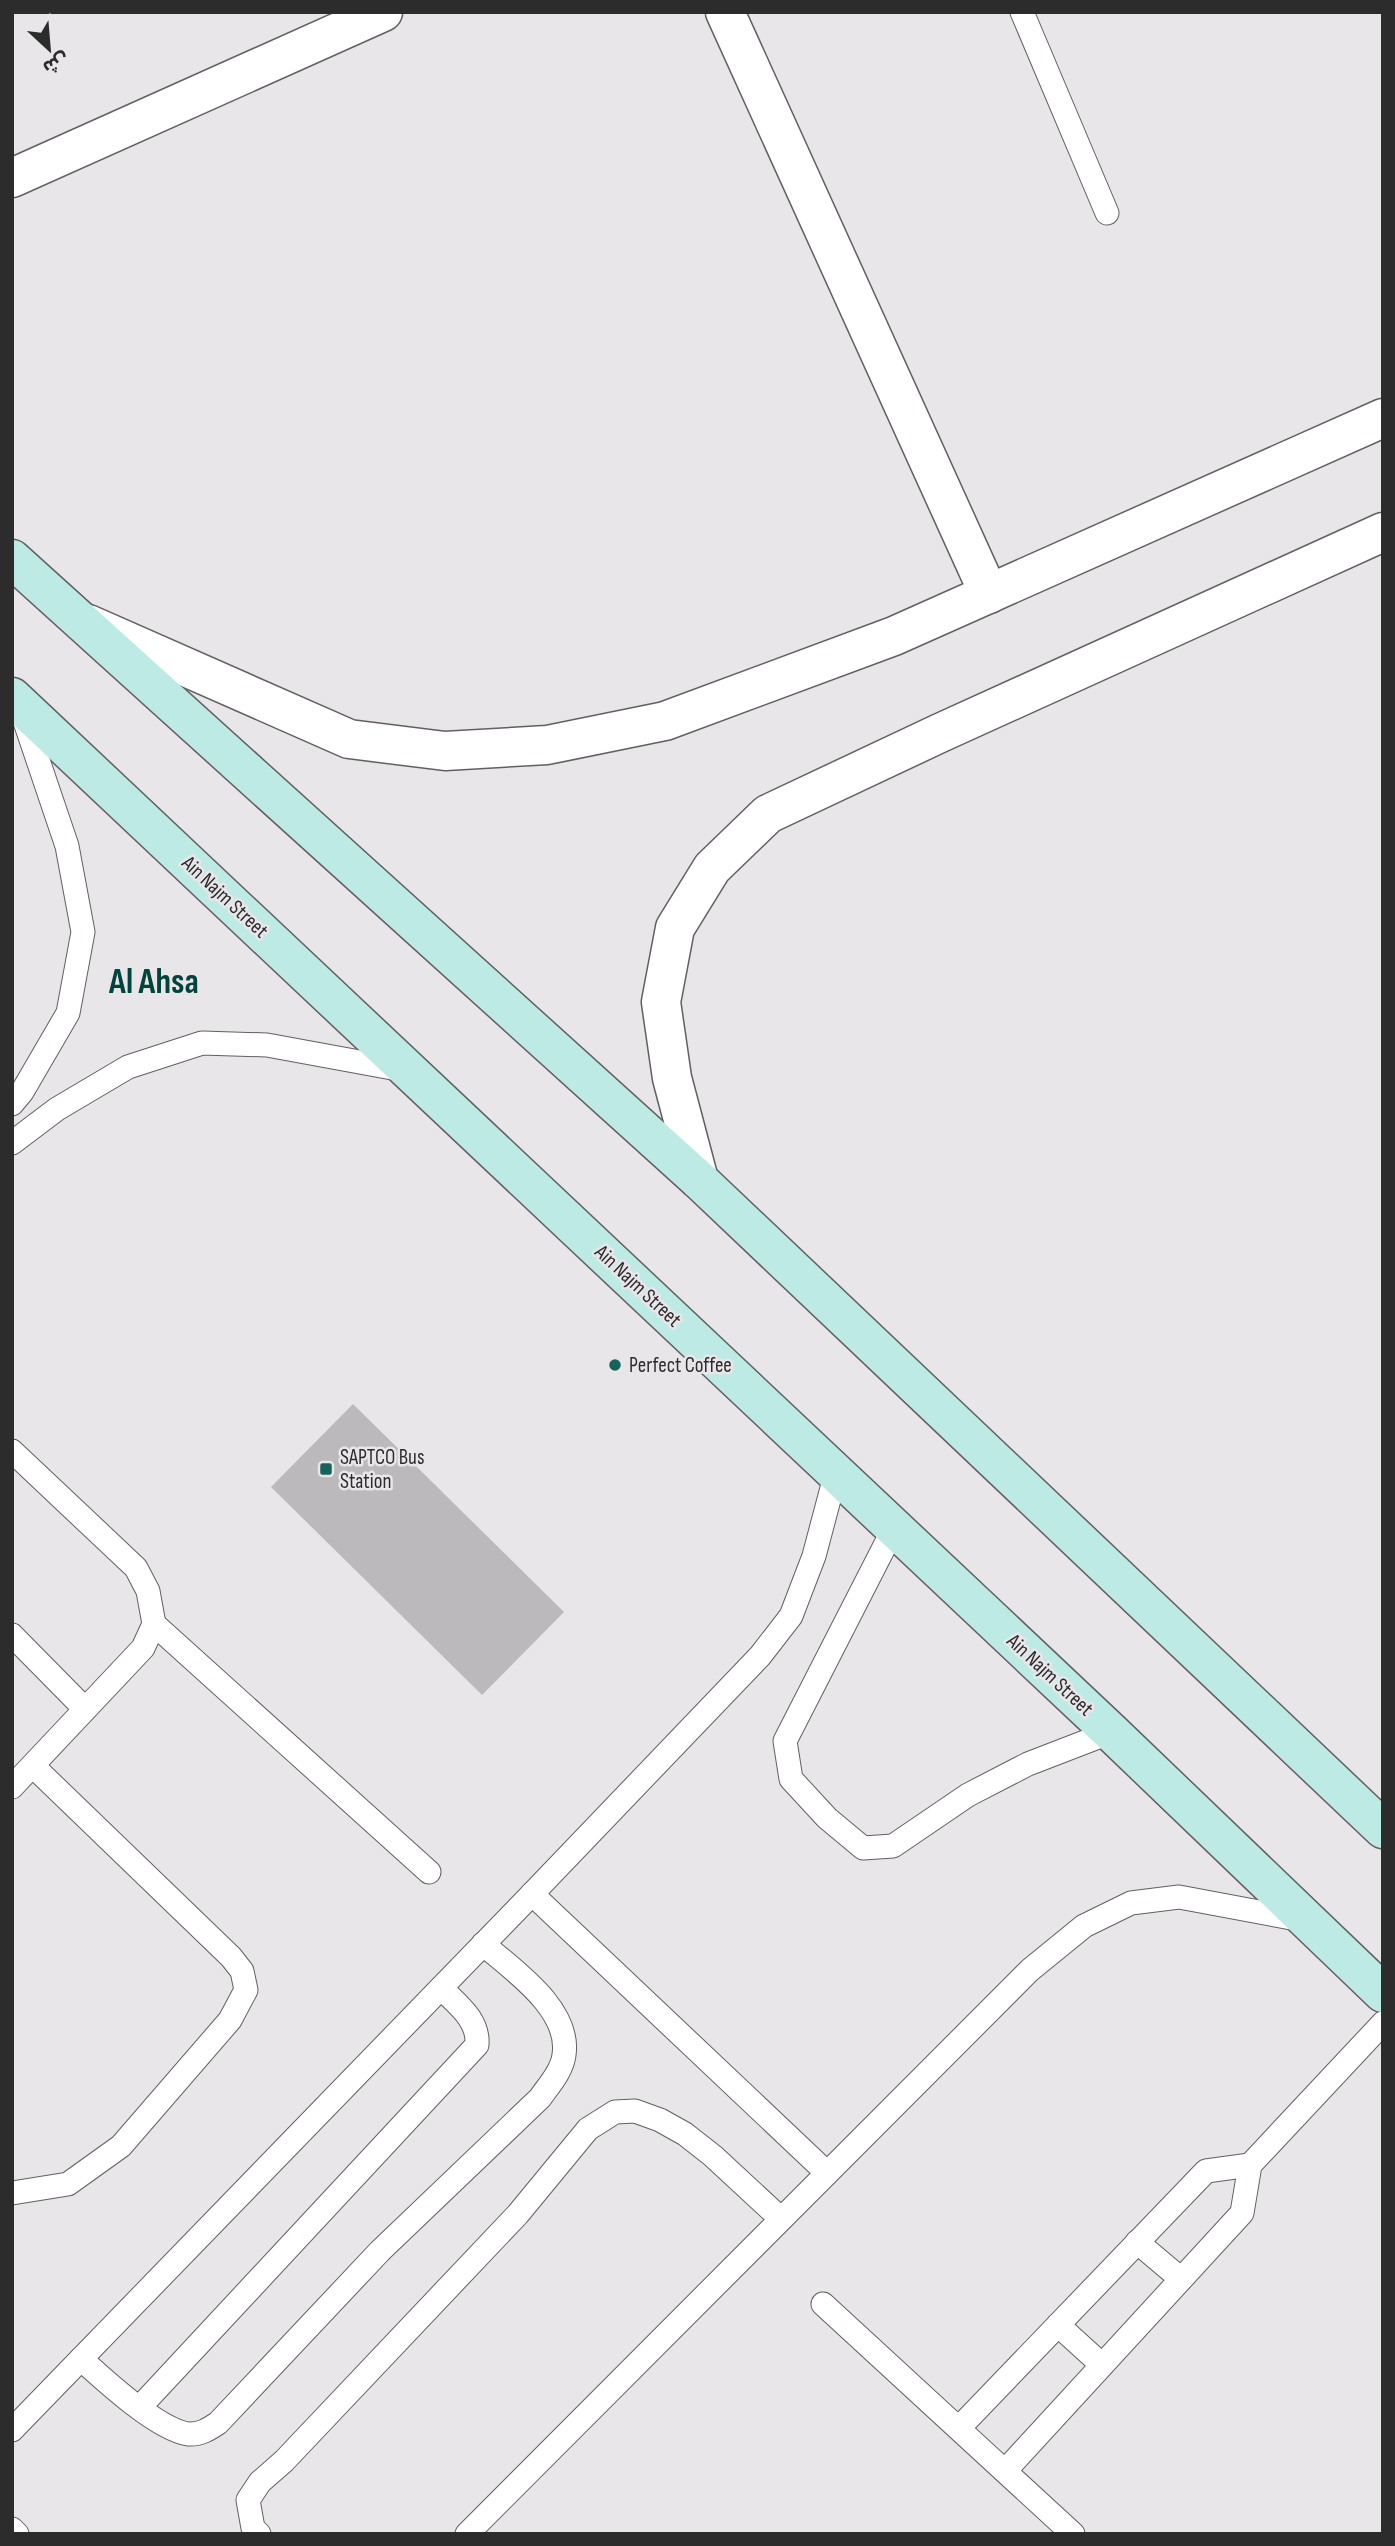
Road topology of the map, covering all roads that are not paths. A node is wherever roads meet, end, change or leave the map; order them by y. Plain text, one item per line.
1 (383, 12) edge
2 (725, 12) edge
3 (1022, 12) edge
4 (12, 178) edge
5 (1107, 213) dead end
6 (1383, 418) edge
7 (1383, 532) edge
8 (12, 559) edge
9 (989, 594) junction
10 (78, 619) junction
11 (16, 700) edge
12 (410, 1072) junction
13 (12, 1104) edge
14 (12, 1143) edge
15 (699, 1180) junction
16 (12, 1451) edge
17 (836, 1473) junction
18 (894, 1528) junction
19 (154, 1624) junction
20 (12, 1635) edge
21 (85, 1709) junction
22 (1111, 1732) junction
23 (33, 1766) junction
24 (12, 1787) edge
25 (1383, 1829) edge
26 (429, 1872) dead end
27 (532, 1894) junction
28 (1308, 1921) junction
29 (483, 1944) junction
30 (441, 1988) junction
31 (1383, 1993) edge
32 (1383, 2023) edge
33 (1250, 2165) junction
34 (827, 2173) junction
35 (12, 2193) edge
36 (781, 2219) junction
37 (1138, 2242) junction
38 (1181, 2279) junction
39 (823, 2304) dead end
40 (1058, 2325) junction
41 (81, 2359) junction
42 (1102, 2365) junction
43 (140, 2407) junction
44 (959, 2428) junction
45 (12, 2430) edge
46 (1005, 2471) junction
47 (12, 2529) edge
48 (17, 2534) edge
49 (259, 2534) edge
50 (467, 2534) edge
51 (1073, 2534) edge

1 - 4 street
2 - 9 street
3 - 5 lane
6 - 9 street
7 - 15 street
8 - 10 main road
9 - 10 street
10 - 15 main road
11 - 12 main road, Ain Najm Street
11 - 13 lane
12 - 14 lane
12 - 17 main road, Ain Najm Street
15 - 25 main road
16 - 19 lane
17 - 18 main road, Ain Najm Street
17 - 27 lane
18 - 22 main road, Ain Najm Street
18 - 22 lane
19 - 21 lane
19 - 26 lane
20 - 21 lane
21 - 23 lane
22 - 28 main road, Ain Najm Street
23 - 24 lane
23 - 35 lane
27 - 29 lane
27 - 34 lane
28 - 31 main road, Ain Najm Street
28 - 34 lane
29 - 30 lane
29 - 43 lane
30 - 41 lane
30 - 43 lane
32 - 33 lane
33 - 37 lane
33 - 38 lane
34 - 36 lane
36 - 49 lane
36 - 50 lane
37 - 38 lane
37 - 40 lane
38 - 42 lane
39 - 44 lane
40 - 42 lane
40 - 44 lane
41 - 43 lane
41 - 45 lane
42 - 46 lane
44 - 46 lane
46 - 51 lane
47 - 48 lane

